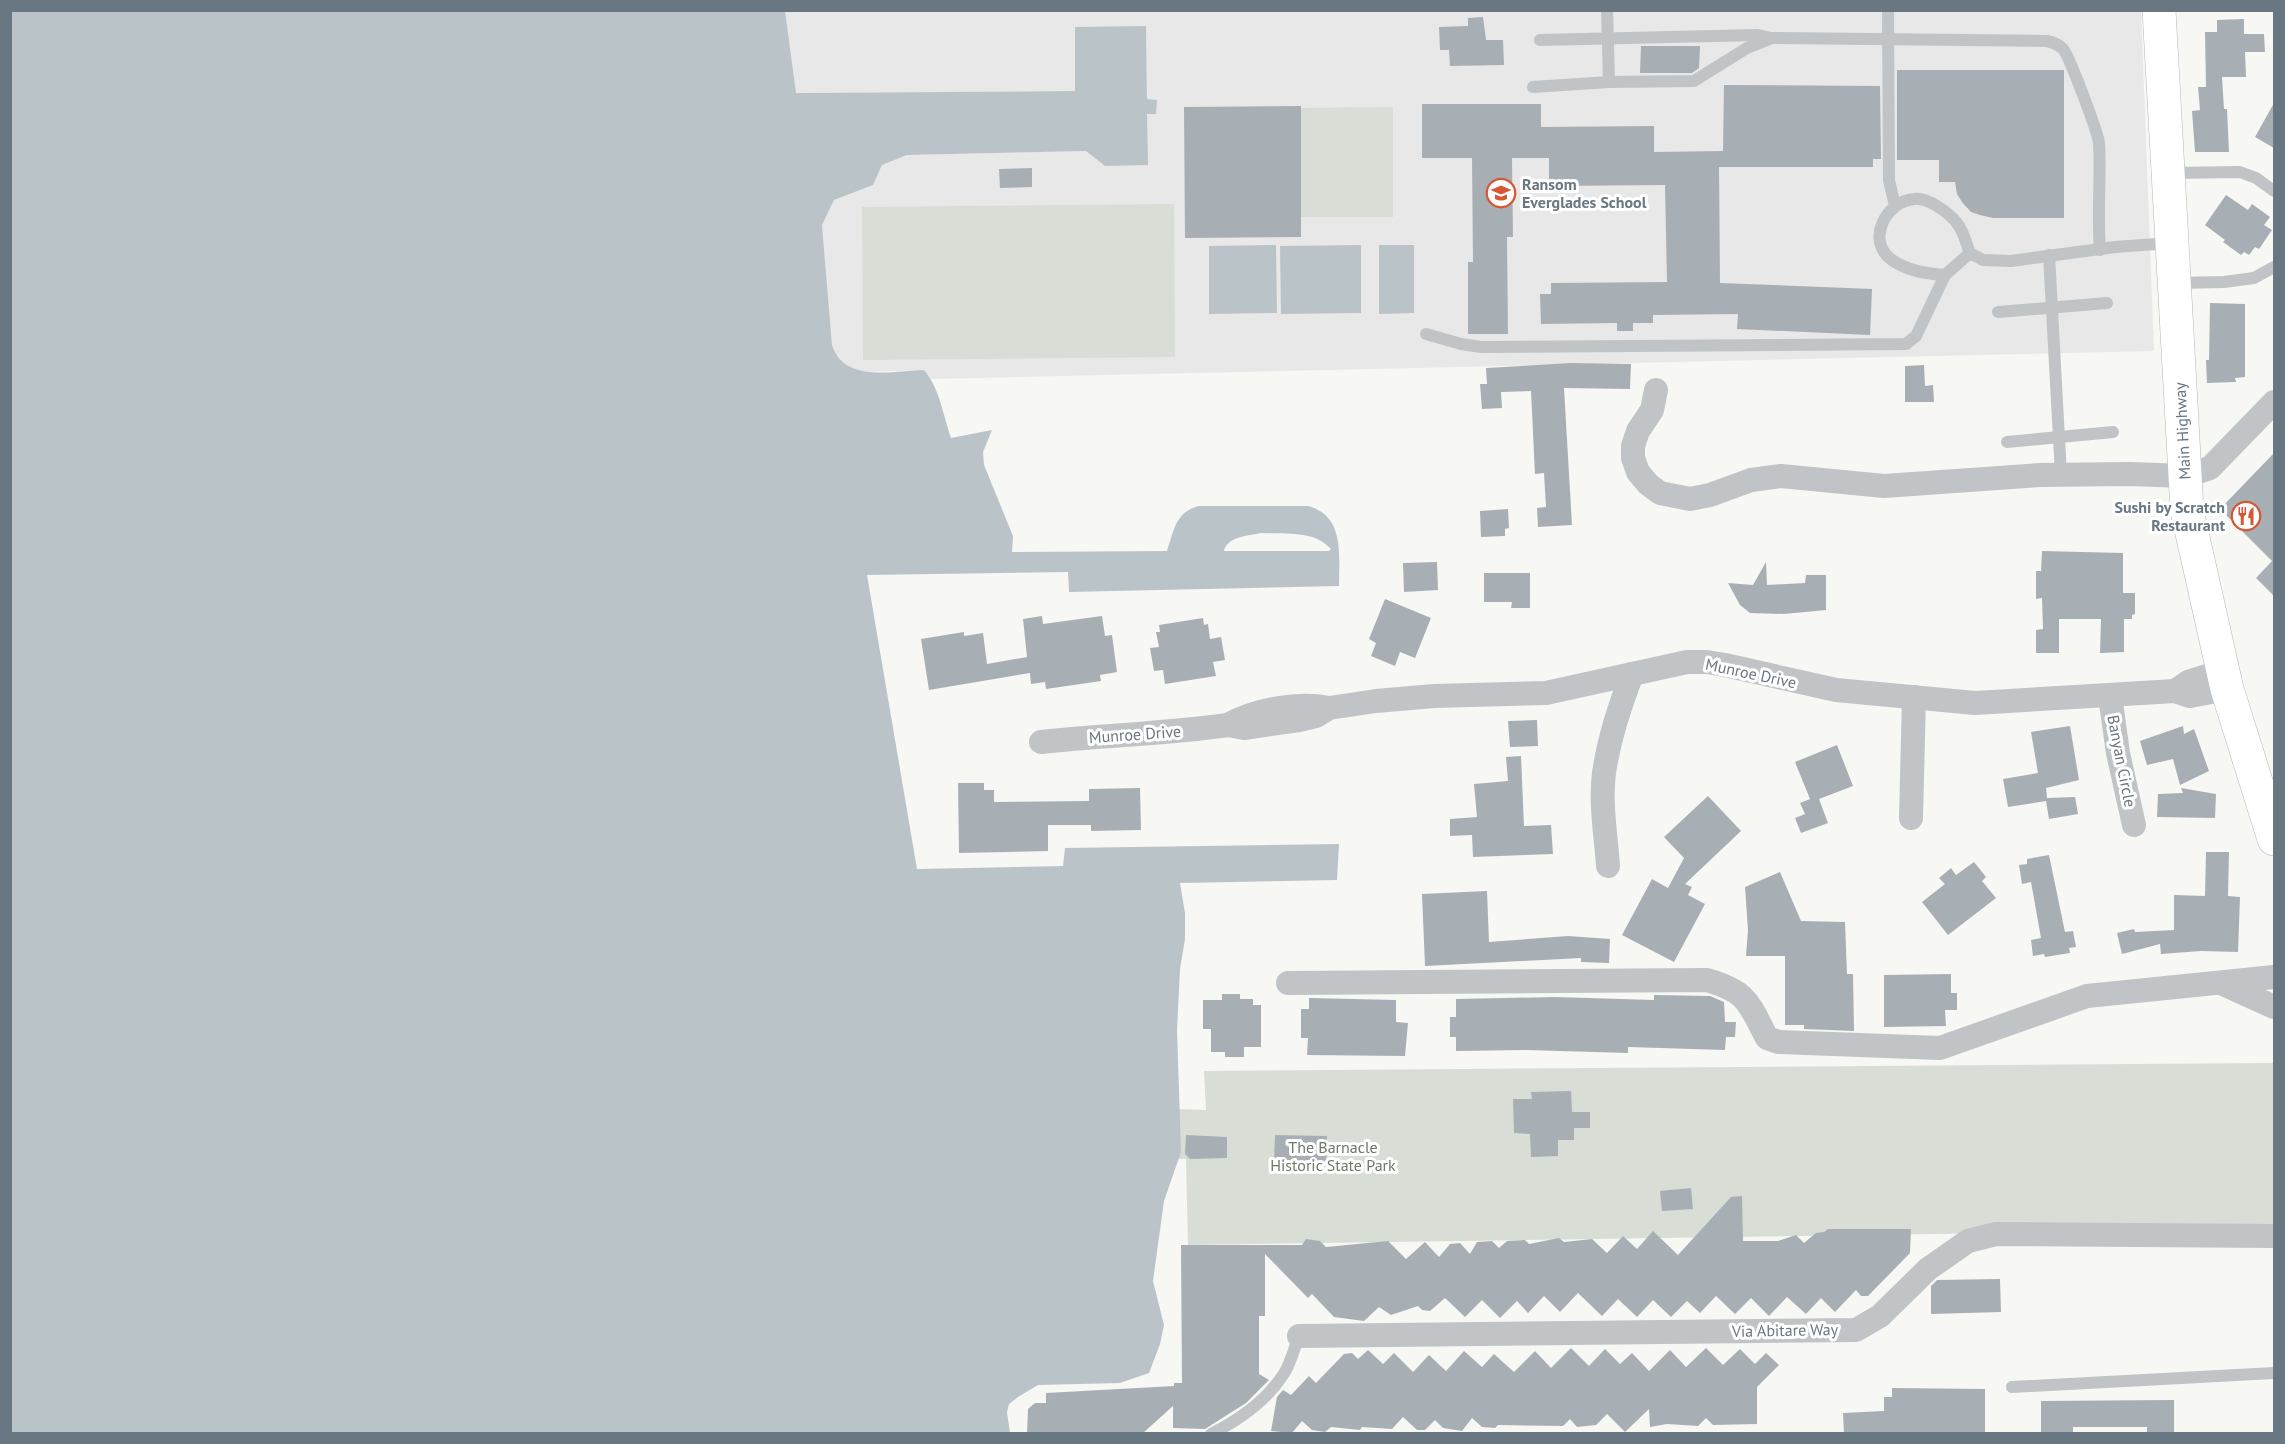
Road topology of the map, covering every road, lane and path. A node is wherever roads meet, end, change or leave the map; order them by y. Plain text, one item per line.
1 (1607, 10) edge
2 (1888, 10) edge
3 (2159, 10) edge
4 (1609, 38) junction
5 (1771, 38) junction
6 (1887, 38) junction
7 (1540, 40) dead end
8 (1609, 82) junction
9 (1533, 87) dead end
10 (2168, 173) junction
11 (2274, 191) edge
12 (1895, 206) junction
13 (2172, 243) junction
14 (2100, 250) junction
15 (1970, 253) junction
16 (2049, 255) junction
17 (2274, 267) edge
18 (1945, 275) junction
19 (2174, 283) junction
20 (2107, 303) dead end
21 (2052, 308) junction
22 (1998, 312) dead end
23 (1426, 334) dead end
24 (1656, 390) dead end
25 (2274, 402) edge
26 (2113, 432) dead end
27 (2059, 436) junction
28 (2007, 442) dead end
29 (2061, 475) junction
30 (2174, 476) junction
31 (1632, 674) junction
32 (2225, 680) junction
33 (2110, 696) junction
34 (1914, 697) junction
35 (1041, 742) dead end
36 (2268, 791) edge
37 (1911, 818) dead end
38 (2134, 825) dead end
39 (2274, 839) edge
40 (1608, 866) dead end
41 (2274, 977) edge
42 (2219, 982) junction
43 (1288, 983) dead end
44 (2274, 1007) edge
45 (2274, 1236) edge
46 (1299, 1336) joint
47 (2274, 1373) edge
48 (2012, 1387) dead end
49 (1211, 1434) edge

1 - 4 lane
2 - 6 lane
3 - 10 main road, Main Highway
4 - 5 lane
4 - 7 lane
4 - 8 lane
5 - 6 lane
5 - 8 lane
6 - 12 lane
6 - 14 lane
8 - 9 lane
10 - 11 lane
10 - 13 main road, Main Highway
12 - 15 lane
12 - 18 lane
13 - 14 lane
13 - 19 main road, Main Highway
14 - 16 lane
15 - 16 lane
15 - 18 lane
16 - 21 lane
17 - 19 lane
18 - 23 lane
19 - 30 main road, Main Highway
20 - 21 lane
21 - 22 lane
21 - 27 lane
24 - 29 street
25 - 30 street
26 - 27 lane
27 - 28 lane
27 - 29 lane
29 - 30 street
30 - 32 main road, Main Highway
31 - 34 street, Munroe Drive
31 - 35 street, Munroe Drive
31 - 40 street
32 - 33 street, Munroe Drive
32 - 36 main road, Main Highway
33 - 34 street, Munroe Drive
33 - 38 street, Banyan Circle
34 - 37 street
36 - 39 main road, Main Highway
41 - 42 street
42 - 43 street
42 - 44 street
45 - 46 street, Via Abitare Way
46 - 49 lane
47 - 48 lane

